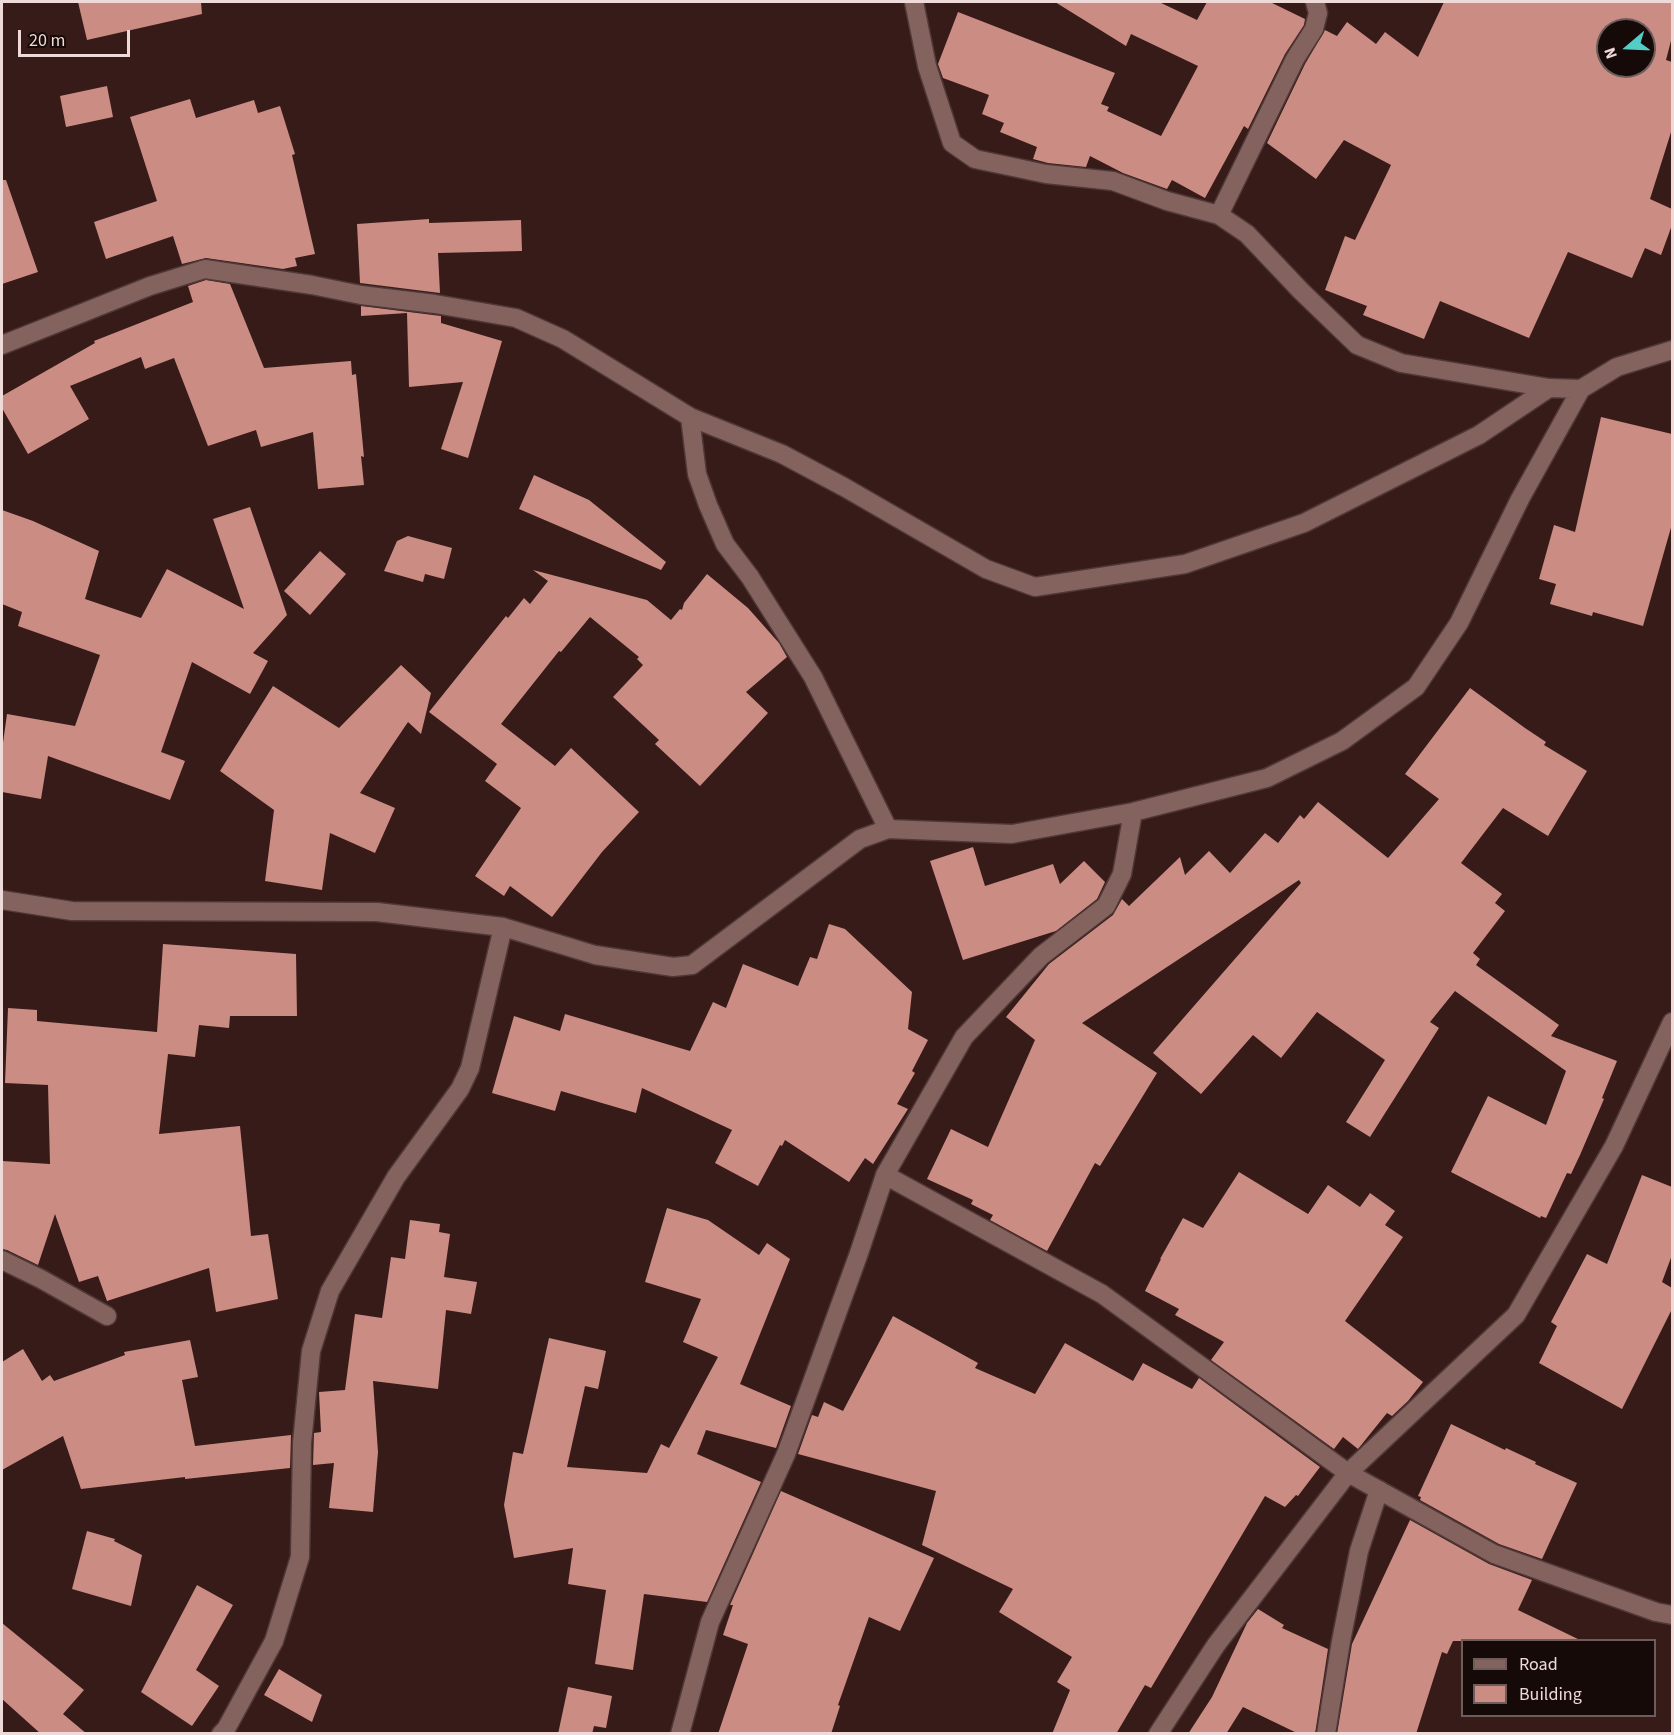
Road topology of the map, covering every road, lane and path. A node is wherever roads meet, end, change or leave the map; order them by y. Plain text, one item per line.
1 (914, 2) edge
2 (1315, 2) edge
3 (1219, 215) junction
4 (2, 345) edge
5 (1672, 350) edge
6 (1549, 388) junction
7 (1581, 389) junction
8 (690, 417) junction
9 (1132, 812) junction
10 (888, 829) junction
11 (2, 900) edge
12 (503, 927) junction
13 (1672, 1022) edge
14 (885, 1174) junction
15 (2, 1260) edge
16 (107, 1316) dead end
17 (1347, 1473) junction
18 (1379, 1490) junction
19 (1672, 1615) edge
20 (221, 1734) edge
21 (680, 1734) edge
22 (1158, 1734) edge
23 (1326, 1734) edge

1 - 3 street
2 - 3 street
3 - 6 street
4 - 8 street
5 - 7 street
6 - 7 street
6 - 8 street
7 - 9 street
8 - 10 street
9 - 10 street
9 - 14 street
10 - 12 street
11 - 12 street
12 - 20 street
13 - 17 street
14 - 17 street
14 - 21 street
15 - 16 street
17 - 18 street
17 - 22 street
18 - 19 street
18 - 23 street

